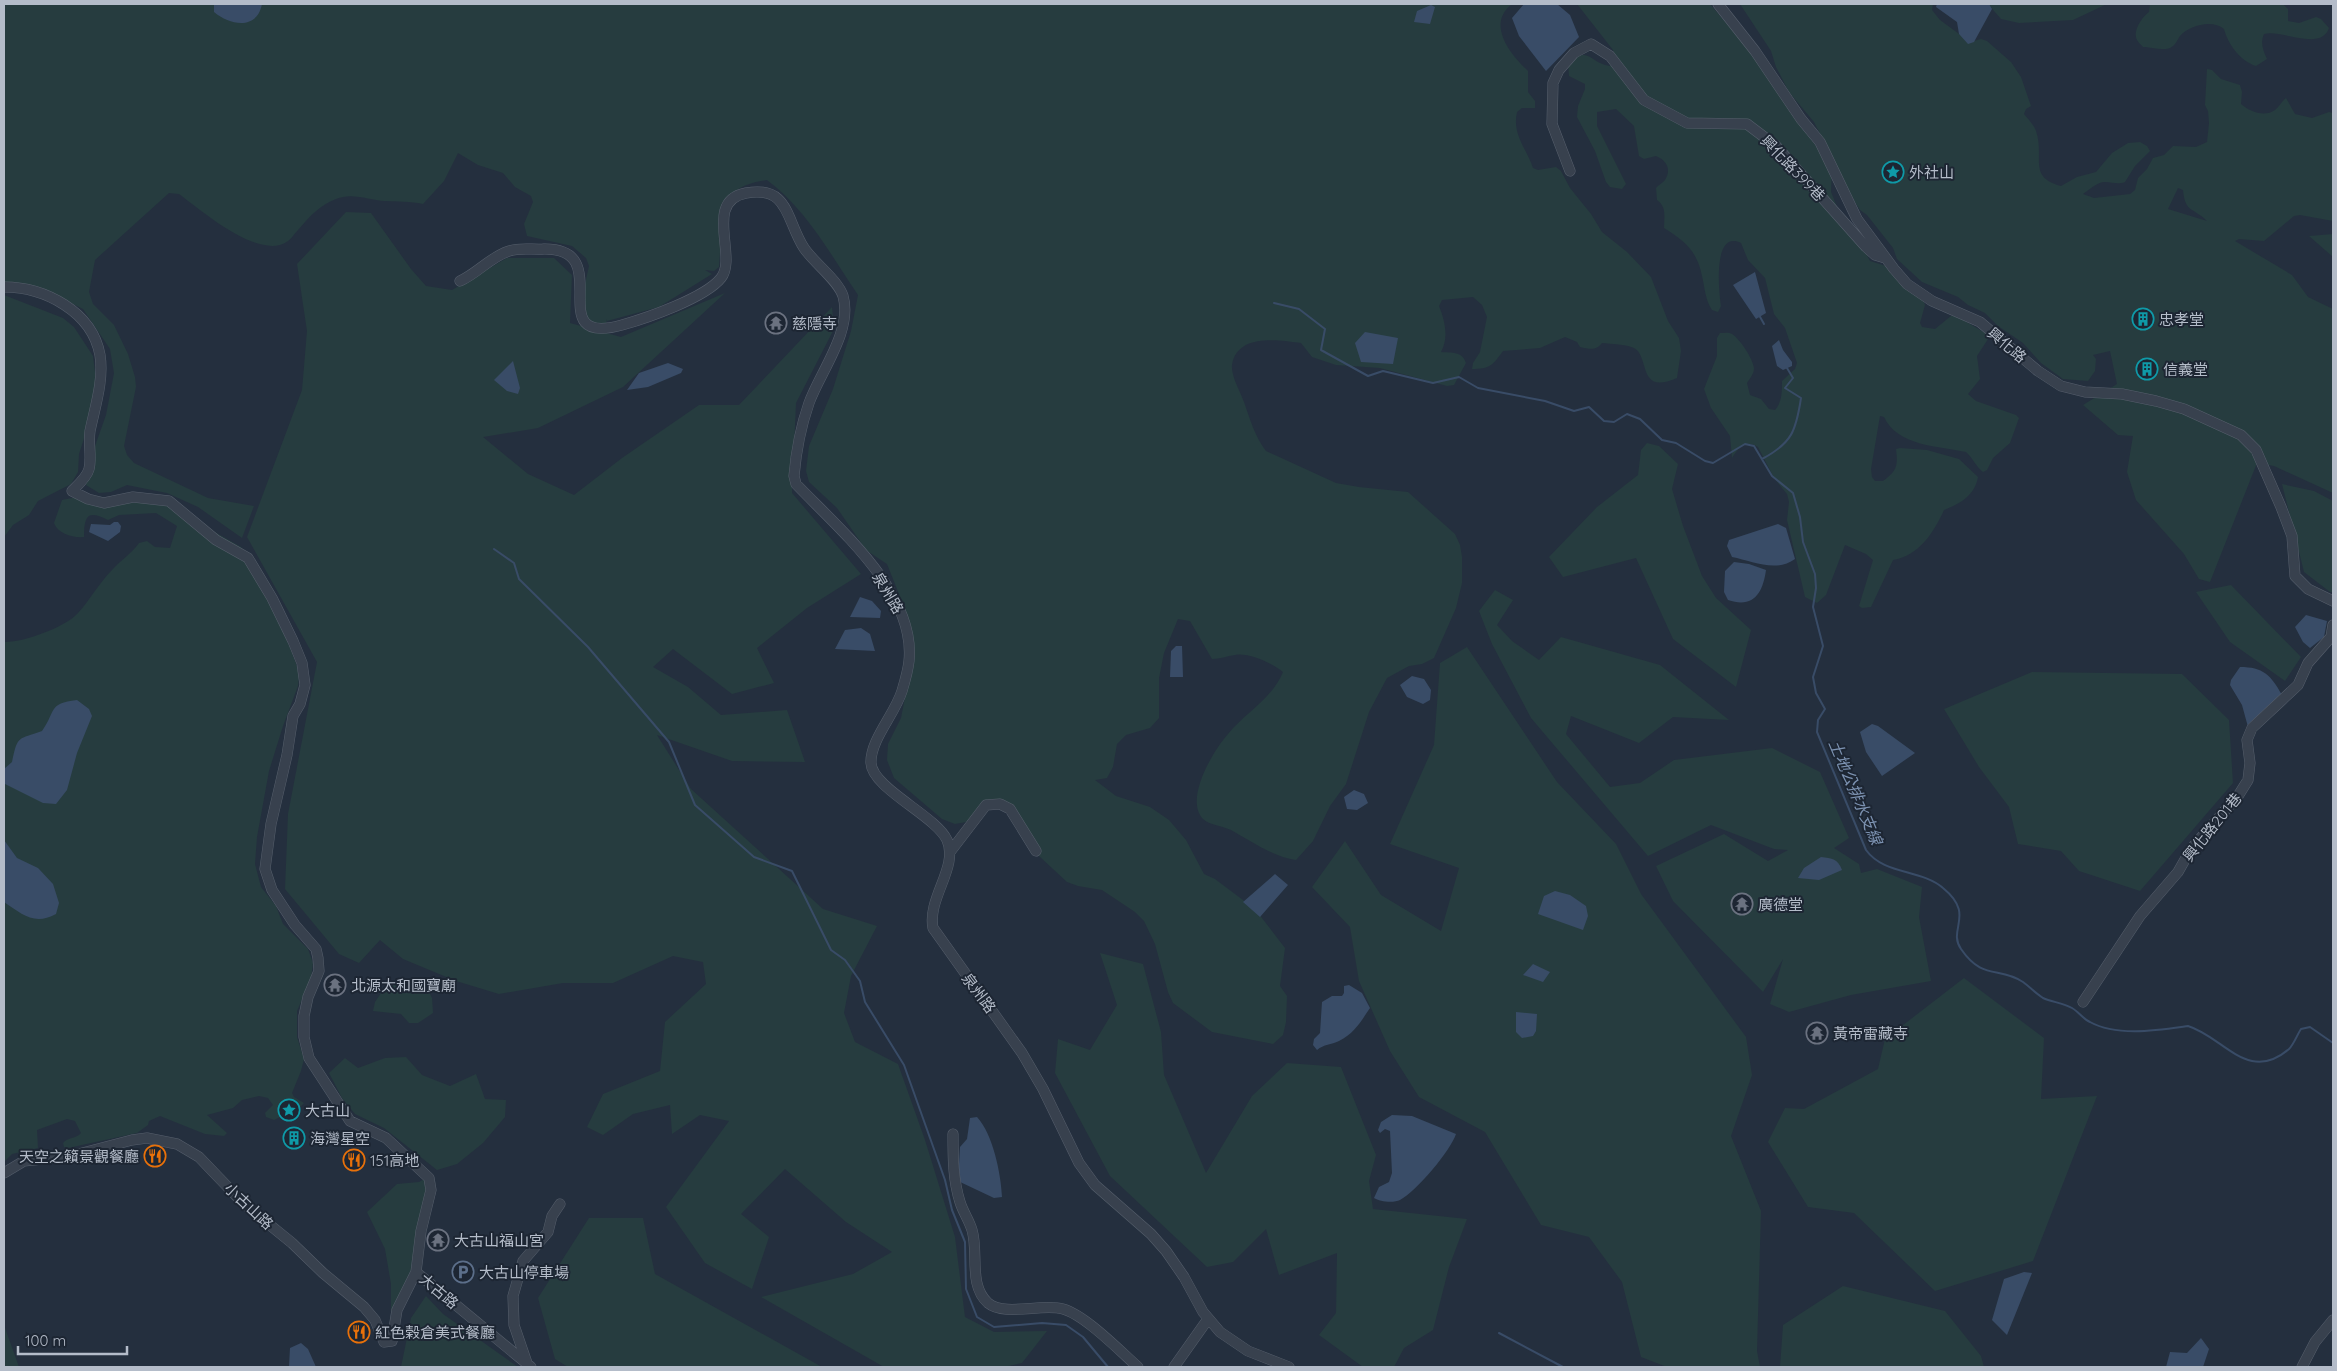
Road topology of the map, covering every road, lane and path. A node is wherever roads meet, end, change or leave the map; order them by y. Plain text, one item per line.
1 (1718, 4) edge
2 (1570, 171) dead end
3 (1886, 258) junction
4 (460, 281) dead end
5 (4, 287) edge
6 (2333, 601) edge
7 (2333, 625) edge
8 (950, 852) junction
9 (1036, 852) dead end
10 (2083, 1002) dead end
11 (953, 1134) dead end
12 (4, 1173) edge
13 (560, 1204) dead end
14 (416, 1272) junction
15 (1208, 1319) junction
16 (2333, 1320) edge
17 (529, 1366) edge
18 (1138, 1367) edge
19 (1174, 1367) edge
20 (1289, 1367) edge
21 (2302, 1367) edge

1 - 3 street, 興化路
2 - 3 street, 興化路399巷
3 - 6 street, 興化路
4 - 8 street, 泉州路
5 - 14 street, 大古路
7 - 10 street, 興化路201巷
8 - 9 street
8 - 15 street, 泉州路
11 - 18 street
12 - 14 street, 小古山路
13 - 17 street
14 - 17 street, 大古路
15 - 19 street
15 - 20 street, 泉州路
16 - 21 street

